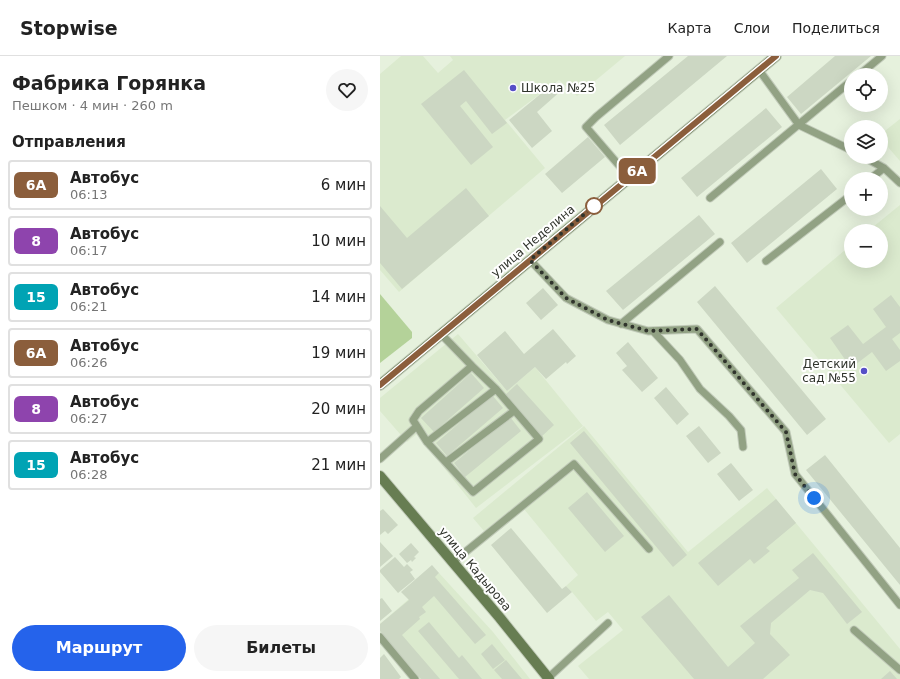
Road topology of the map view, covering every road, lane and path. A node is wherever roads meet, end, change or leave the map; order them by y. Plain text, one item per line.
1 (669, 56) edge
2 (776, 56) edge
3 (882, 56) edge
4 (867, 68) edge
5 (759, 70) junction
6 (844, 87) edge
7 (799, 125) junction
8 (844, 147) edge
9 (877, 164) edge
10 (884, 168) junction
11 (879, 172) edge
12 (629, 178) junction
13 (900, 182) edge
14 (710, 198) dead end
15 (844, 200) edge
16 (720, 242) dead end
17 (530, 260) junction
18 (766, 261) dead end
19 (621, 324) junction
20 (653, 331) junction
21 (442, 335) junction
22 (472, 366) junction
23 (380, 385) edge
24 (496, 389) junction
25 (514, 410) junction
26 (417, 426) junction
27 (427, 442) junction
28 (743, 447) dead end
29 (380, 460) edge
30 (446, 462) junction
31 (380, 476) edge
32 (649, 549) dead end
33 (453, 562) junction
34 (900, 604) edge
35 (608, 623) dead end
36 (854, 630) dead end
37 (380, 638) edge
38 (900, 670) edge
39 (415, 679) edge
40 (548, 679) edge

1 - 12 lane
2 - 5 street, улица Неделина
3 - 4 lane
5 - 7 lane
5 - 12 street, улица Неделина
6 - 7 lane
7 - 8 lane
7 - 14 lane
9 - 10 lane
10 - 11 lane
10 - 13 lane
12 - 17 street, улица Неделина
15 - 18 lane
16 - 19 lane
17 - 19 lane
17 - 21 street, улица Неделина
19 - 20 lane
20 - 28 lane
20 - 34 lane
21 - 22 lane
21 - 23 street, улица Неделина
22 - 24 lane
22 - 26 lane
24 - 25 lane
24 - 27 lane
25 - 30 lane
25 - 30 lane
26 - 27 lane
26 - 29 lane
27 - 30 lane
31 - 33 street, улица Кадырова
32 - 33 lane
33 - 40 street, улица Кадырова
35 - 40 lane
36 - 38 lane
37 - 39 lane

